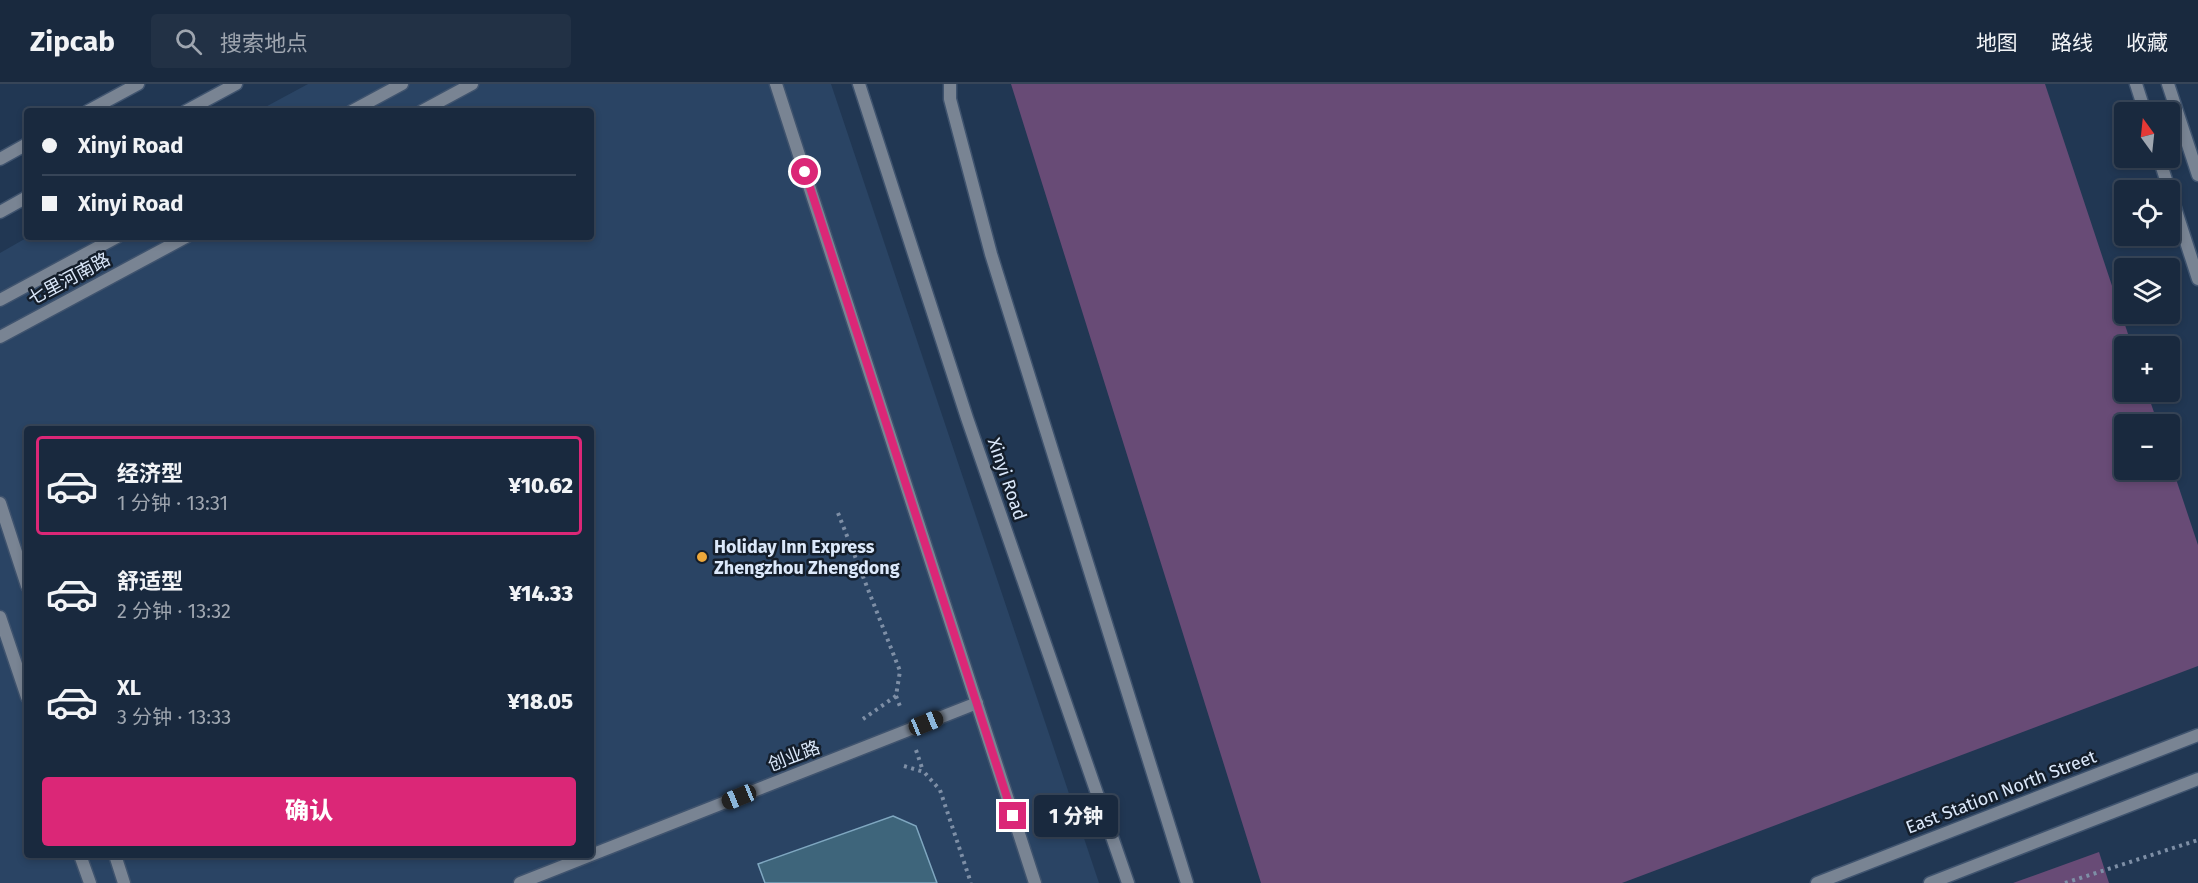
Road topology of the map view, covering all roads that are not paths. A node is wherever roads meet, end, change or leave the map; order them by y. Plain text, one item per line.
1 (138, 84) edge
2 (236, 84) edge
3 (402, 84) edge
4 (472, 84) edge
5 (776, 84) edge
6 (859, 84) edge
7 (950, 84) edge
8 (2136, 84) edge
9 (2168, 84) edge
10 (2142, 102) edge
11 (94, 108) edge
12 (192, 108) edge
13 (358, 108) edge
14 (428, 108) edge
15 (24, 146) edge
16 (2194, 153) edge
17 (0, 159) edge
18 (2162, 168) edge
19 (2198, 175) edge
20 (24, 199) edge
21 (0, 212) edge
22 (111, 240) edge
23 (180, 240) edge
24 (2198, 279) edge
25 (0, 300) edge
26 (0, 337) edge
27 (0, 503) edge
28 (24, 577) edge
29 (0, 617) edge
30 (24, 688) edge
31 (976, 703) junction
32 (2198, 735) edge
33 (2198, 779) edge
34 (594, 854) edge
35 (81, 858) edge
36 (116, 858) edge
37 (583, 858) edge
38 (90, 883) edge
39 (124, 883) edge
40 (520, 883) edge
41 (1035, 883) edge
42 (1128, 883) edge
43 (1187, 883) edge
44 (1817, 883) edge
45 (1930, 883) edge

1 - 11 street
2 - 12 street
3 - 13 street
4 - 14 street
5 - 31 street
6 - 42 street, Xinyi Road
7 - 43 street
8 - 10 street
9 - 16 street
15 - 17 street
16 - 19 street
18 - 24 street
20 - 21 street
22 - 25 street
23 - 26 street, 七里河南路
27 - 28 street
29 - 30 street
31 - 34 street, 创业路
31 - 41 street
32 - 44 street, East Station North Street
33 - 45 street
35 - 38 street
36 - 39 street
37 - 40 street, 创业路

